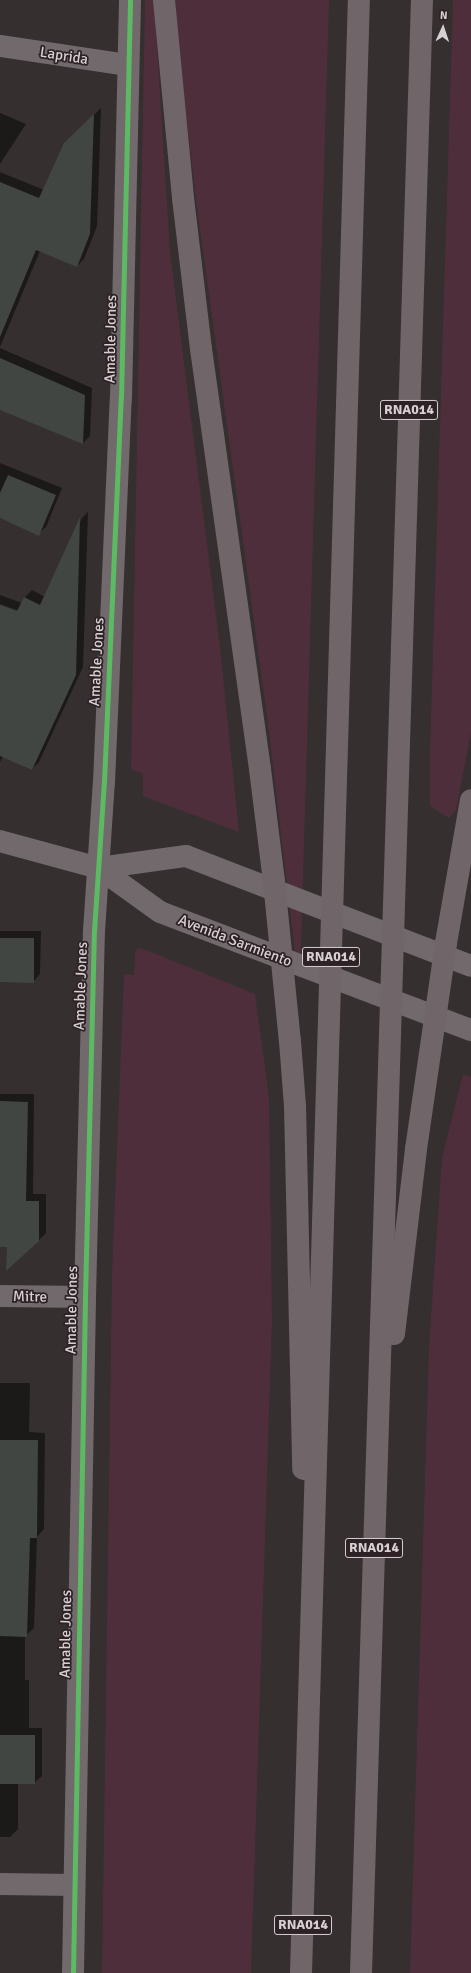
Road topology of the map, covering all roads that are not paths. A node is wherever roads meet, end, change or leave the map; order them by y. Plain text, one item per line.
1 (130, 0) edge
2 (164, 0) edge
3 (359, 0) edge
4 (422, 0) edge
5 (0, 46) edge
6 (127, 66) junction
7 (471, 800) edge
8 (0, 841) edge
9 (99, 868) junction
10 (471, 966) edge
11 (471, 1030) edge
12 (0, 1296) edge
13 (84, 1297) junction
14 (378, 1470) junction
15 (309, 1730) junction
16 (304, 1877) junction
17 (0, 1884) edge
18 (74, 1885) junction
19 (362, 1968) edge
20 (73, 1973) edge
21 (290, 1973) edge
22 (301, 1973) edge

1 - 6 street, Amable Jones
2 - 15 highway
3 - 15 highway, RNA014
4 - 14 highway, RNA014
5 - 6 street, Laprida
6 - 9 street, Amable Jones
7 - 14 highway
8 - 9 street, Avenida Sarmiento
9 - 10 street, Avenida Sarmiento
9 - 11 street, Avenida Sarmiento
9 - 13 street, Amable Jones
12 - 13 street, Mitre
13 - 18 street, Amable Jones
14 - 19 highway, RNA014
15 - 16 highway, RNA014
16 - 21 highway
16 - 22 highway, RNA014
17 - 18 street
18 - 20 street, Amable Jones

